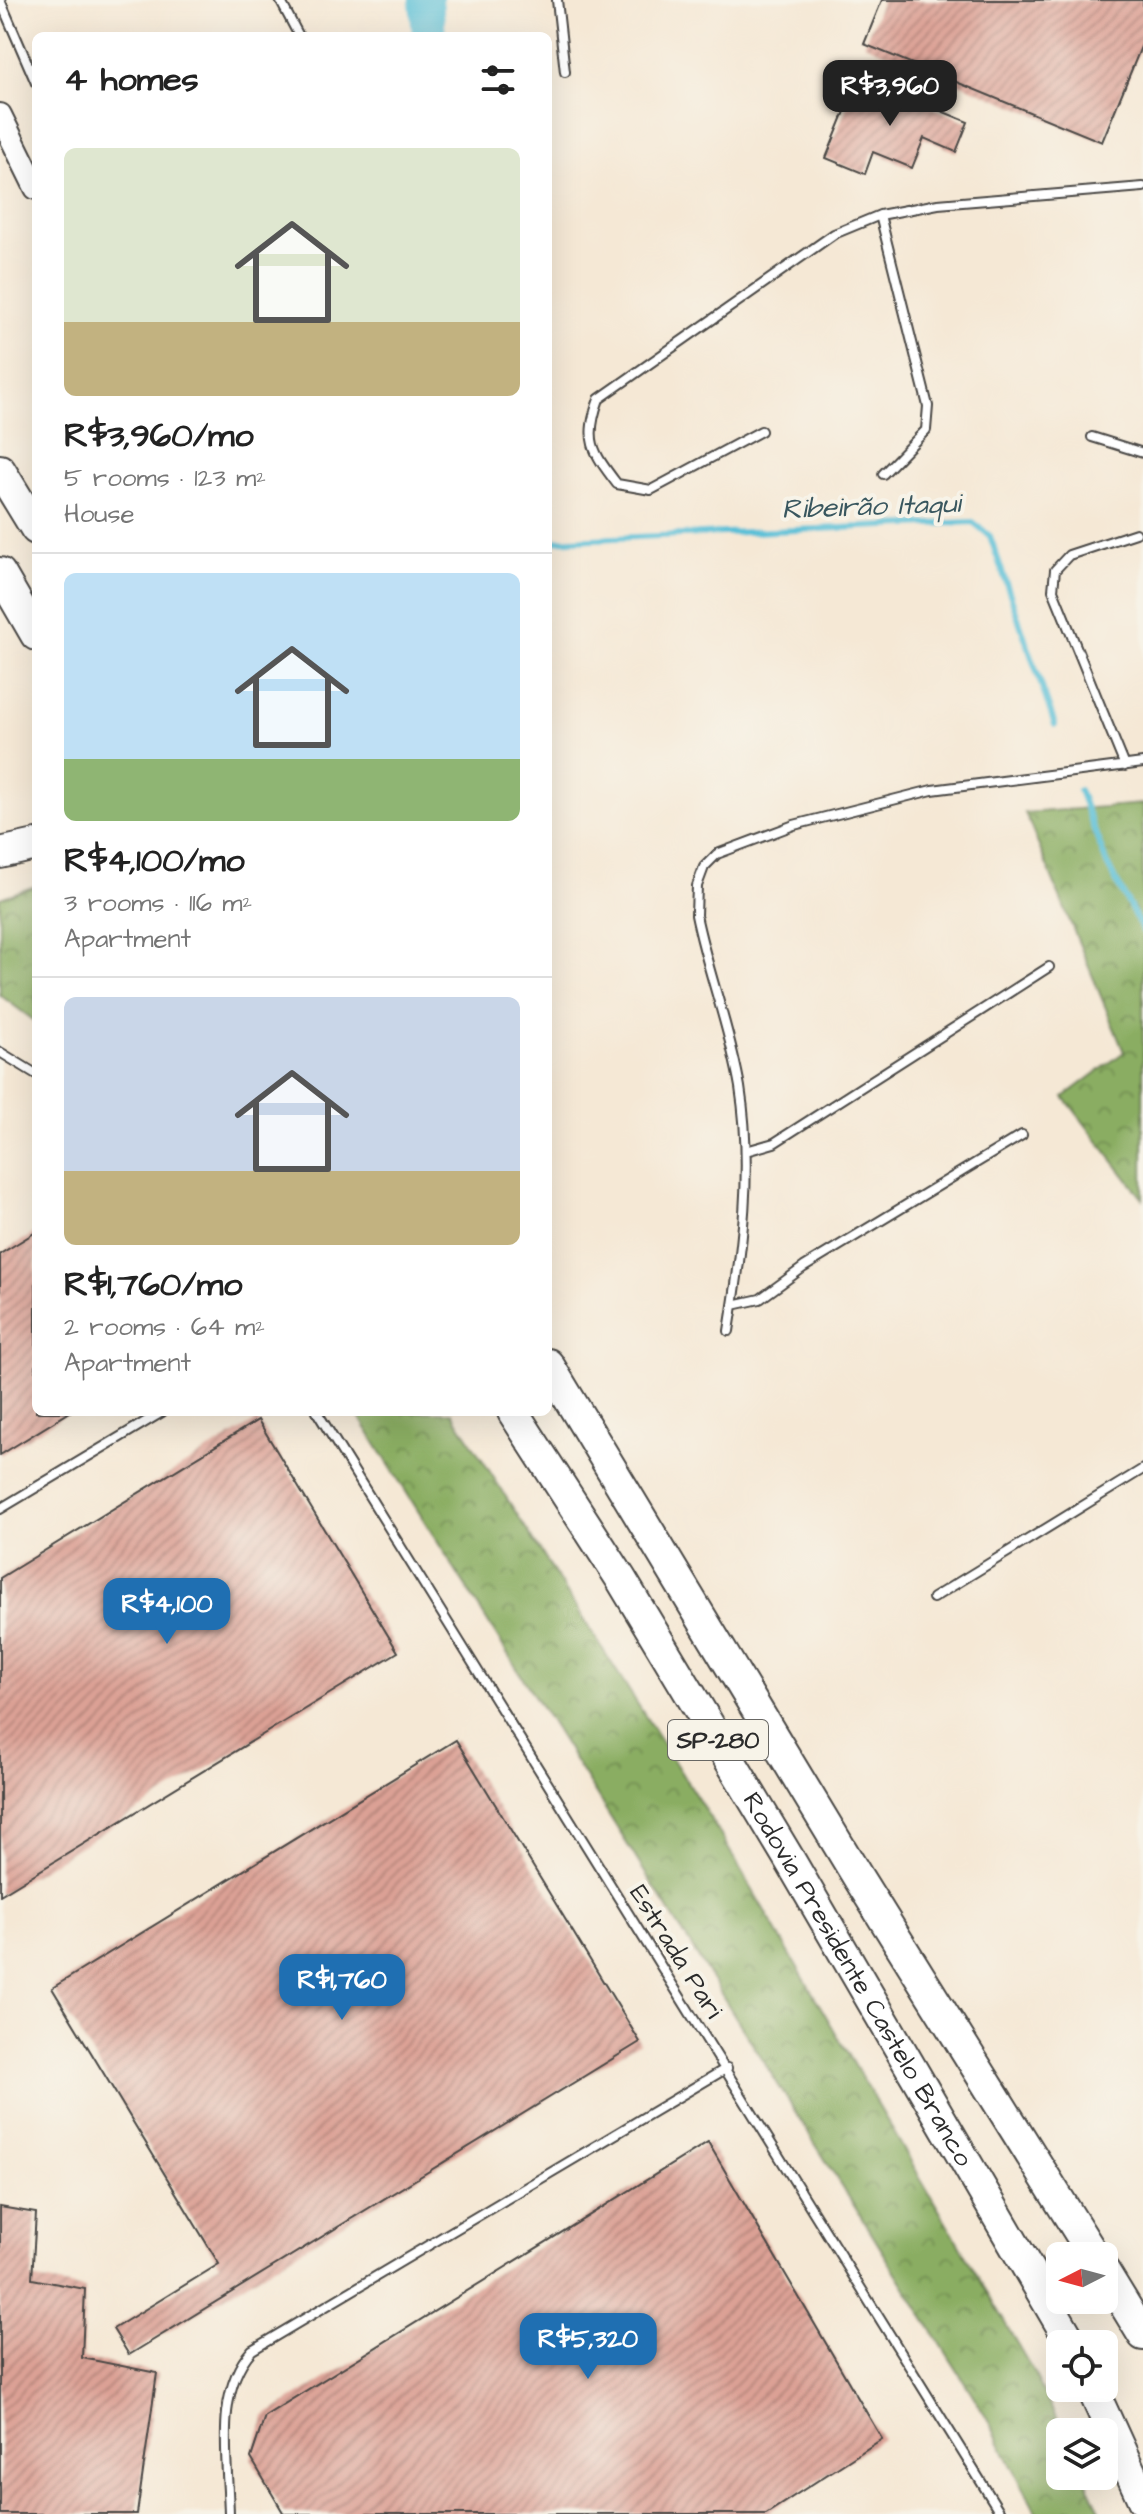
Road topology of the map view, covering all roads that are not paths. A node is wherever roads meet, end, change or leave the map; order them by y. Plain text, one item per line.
1 (0, 0) edge
2 (280, 0) edge
3 (557, 0) edge
4 (297, 32) edge
5 (565, 72) dead end
6 (32, 74) edge
7 (0, 115) edge
8 (32, 180) edge
9 (1143, 187) edge
10 (880, 215) junction
11 (761, 431) dead end
12 (1092, 437) dead end
13 (1143, 453) edge
14 (0, 470) edge
15 (883, 474) dead end
16 (32, 522) edge
17 (1136, 533) dead end
18 (0, 573) edge
19 (32, 628) edge
20 (1143, 763) edge
21 (1125, 766) junction
22 (32, 846) edge
23 (0, 853) edge
24 (1049, 967) dead end
25 (0, 1052) edge
26 (32, 1072) edge
27 (1022, 1135) dead end
28 (746, 1151) junction
29 (733, 1305) junction
30 (729, 1331) dead end
31 (552, 1371) edge
32 (155, 1416) edge
33 (320, 1416) edge
34 (516, 1416) edge
35 (1143, 1469) edge
36 (0, 1509) edge
37 (933, 1598) dead end
38 (727, 2068) junction
39 (1085, 2242) edge
40 (1118, 2294) edge
41 (1063, 2330) edge
42 (1143, 2335) edge
43 (1098, 2402) edge
44 (1110, 2402) edge
45 (1143, 2450) edge
46 (1143, 2500) edge
47 (229, 2514) edge
48 (1001, 2514) edge

1 - 6 lane
2 - 4 lane
3 - 5 lane
7 - 8 main road
9 - 10 lane
10 - 11 lane
10 - 15 lane
12 - 13 lane
14 - 16 highway
17 - 21 lane
18 - 19 highway
20 - 21 lane
21 - 28 lane
22 - 23 highway
24 - 28 lane
25 - 26 lane
27 - 29 lane
28 - 29 lane
29 - 30 lane
31 - 39 highway, Rodovia Presidente Castelo Branco / SP-280
32 - 36 lane
33 - 38 lane, Estrada Pari
34 - 41 highway, Rodovia Presidente Castelo Branco / SP-280
35 - 37 lane
38 - 47 lane
38 - 48 lane, Estrada Pari
40 - 42 highway
43 - 46 highway
44 - 45 highway

